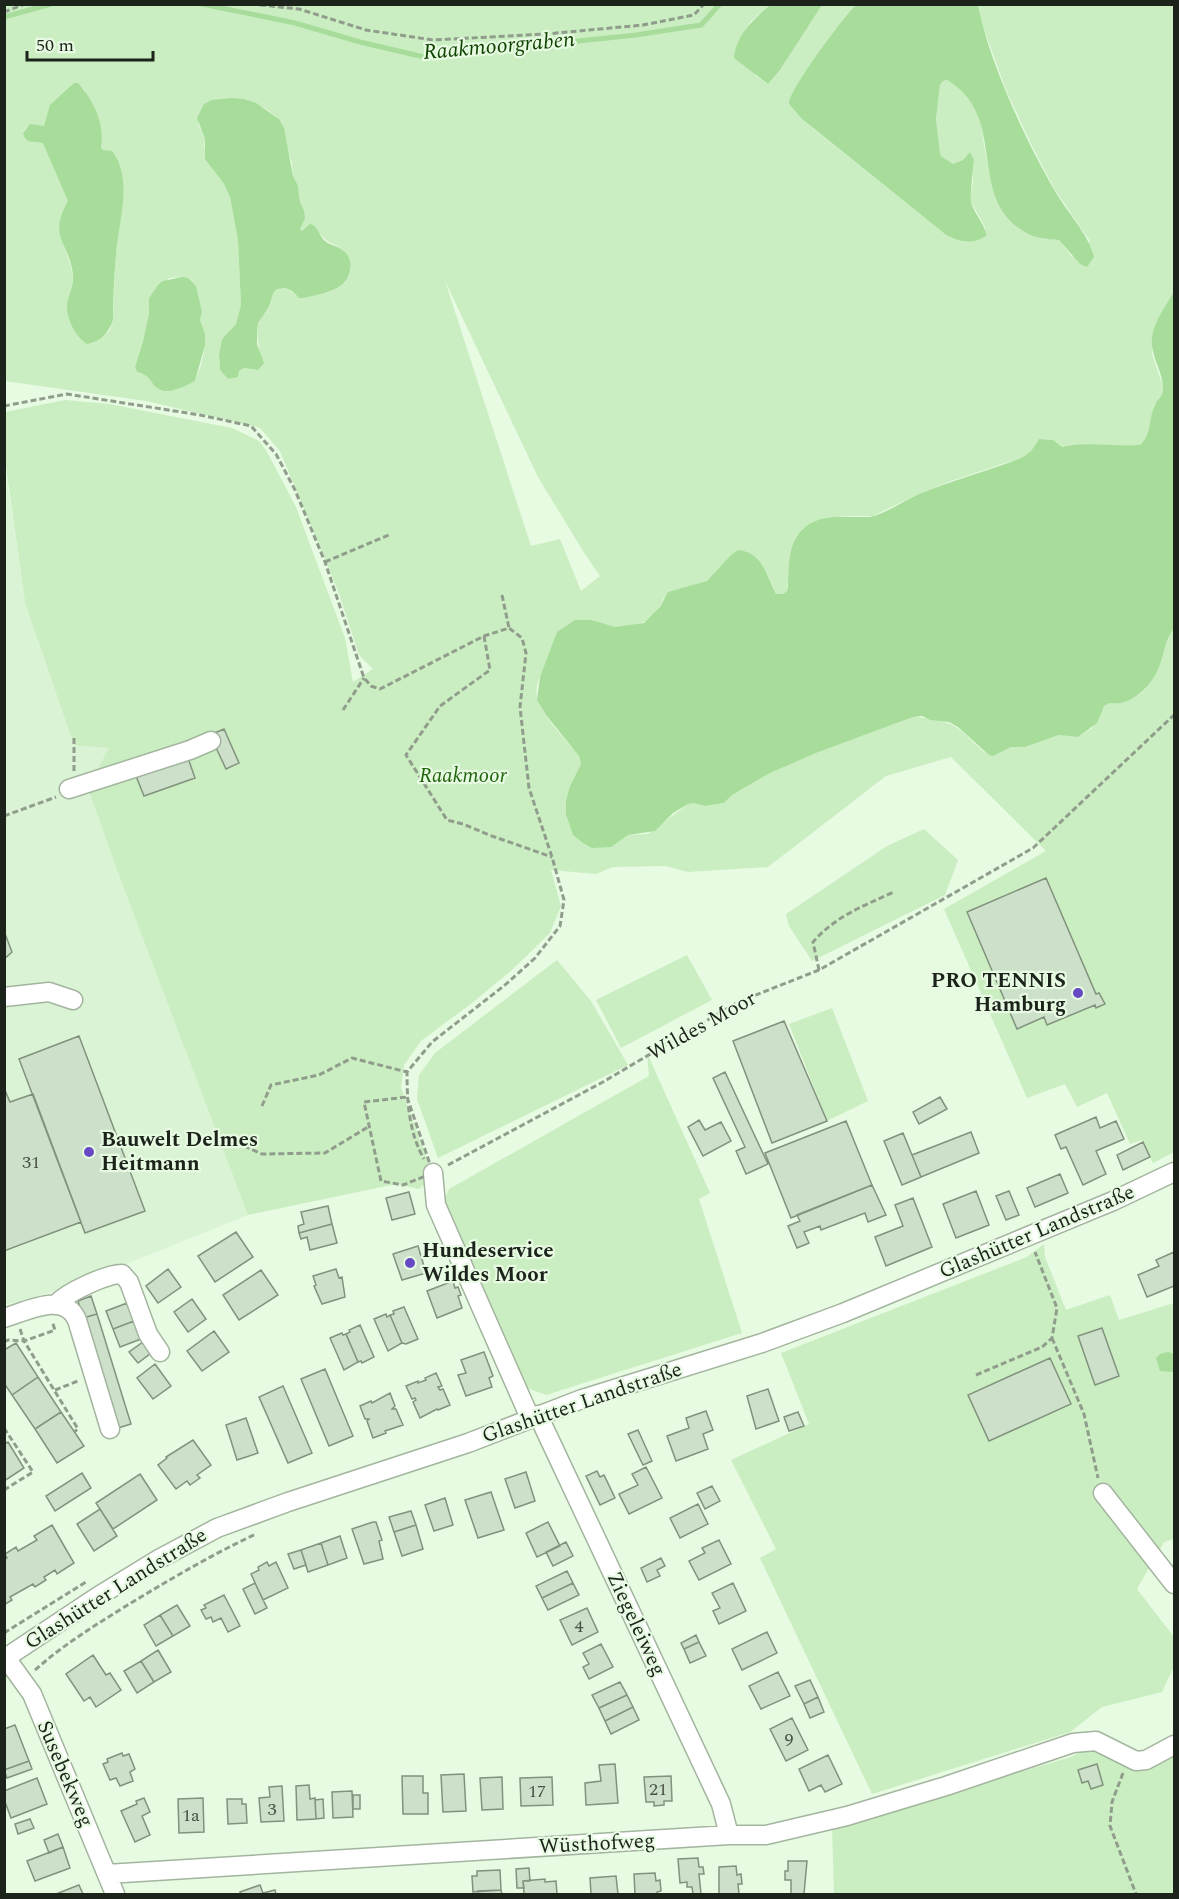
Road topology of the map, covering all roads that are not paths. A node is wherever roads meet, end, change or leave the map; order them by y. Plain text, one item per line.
1 (211, 741) dead end
2 (69, 789) dead end
3 (4, 997) edge
4 (73, 1000) dead end
5 (1174, 1172) edge
6 (433, 1173) road end
7 (52, 1305) junction
8 (10, 1316) edge
9 (160, 1352) dead end
10 (534, 1417) junction
11 (110, 1429) dead end
12 (1103, 1493) road end
13 (1174, 1584) edge
14 (5, 1659) edge
15 (1174, 1745) edge
16 (729, 1835) junction
17 (107, 1874) junction
18 (115, 1894) edge

1 - 2 street
3 - 4 street
5 - 10 street, Glashütter Landstraße
6 - 10 street
7 - 8 street
7 - 9 street
7 - 11 street
10 - 14 street, Glashütter Landstraße
10 - 16 street, Ziegeleiweg
12 - 13 street
14 - 17 street, Susebekweg
15 - 16 street, Wüsthofweg
16 - 17 street, Wüsthofweg
17 - 18 street, Susebekweg

